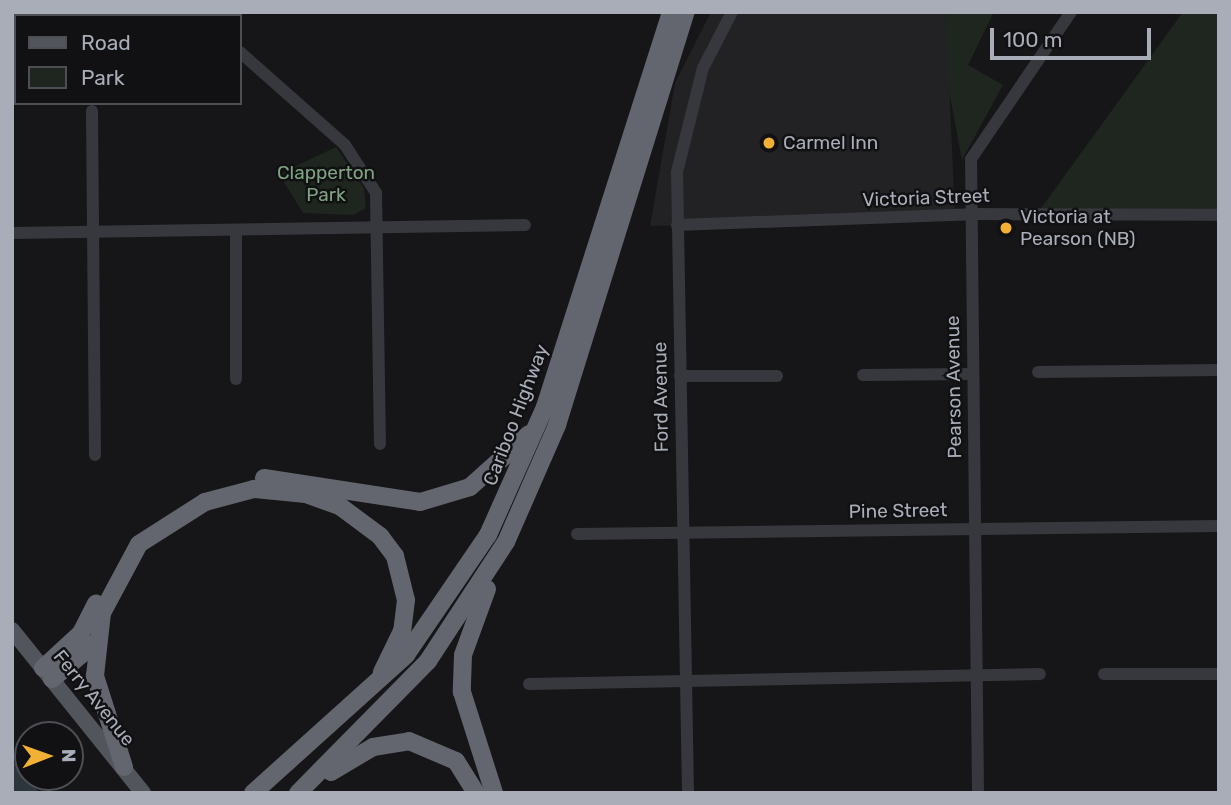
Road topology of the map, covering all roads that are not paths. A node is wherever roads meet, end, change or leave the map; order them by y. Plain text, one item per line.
1 (671, 12) edge
2 (686, 12) edge
3 (732, 12) edge
4 (1071, 12) edge
5 (242, 54) edge
6 (92, 111) dead end
7 (972, 214) junction
8 (1219, 215) edge
9 (525, 225) dead end
10 (677, 225) junction
11 (377, 227) junction
12 (236, 230) junction
13 (92, 232) junction
14 (12, 233) edge
15 (1219, 370) edge
16 (1038, 372) dead end
17 (974, 374) junction
18 (863, 375) dead end
19 (680, 376) junction
20 (777, 376) dead end
21 (236, 379) dead end
22 (545, 407) junction
23 (380, 443) dead end
24 (95, 455) dead end
25 (1219, 526) edge
26 (975, 529) junction
27 (577, 534) dead end
28 (683, 534) junction
29 (506, 542) junction
30 (12, 629) edge
31 (94, 643) junction
32 (47, 674) junction
33 (1040, 674) dead end
34 (1104, 674) dead end
35 (1219, 674) edge
36 (976, 675) junction
37 (378, 682) junction
38 (686, 682) junction
39 (529, 684) dead end
40 (124, 767) junction
41 (303, 789) edge
42 (143, 793) edge
43 (253, 793) edge
44 (476, 793) edge
45 (494, 793) edge
46 (688, 793) edge
47 (978, 793) edge

1 - 22 highway, Cariboo Highway
2 - 29 highway, Cariboo Highway
3 - 10 street, Ford Avenue
4 - 7 street, Pearson Avenue
5 - 11 street
6 - 13 street
7 - 8 street, Victoria Street
7 - 10 street, Victoria Street
7 - 17 street, Pearson Avenue
9 - 11 street
10 - 19 street, Ford Avenue
11 - 12 street
11 - 23 street
12 - 13 street
12 - 21 street
13 - 14 street
13 - 24 street
15 - 16 street
17 - 18 street
17 - 26 street, Pearson Avenue
19 - 20 street
19 - 28 street, Ford Avenue
22 - 32 highway
22 - 37 highway, Cariboo Highway
25 - 26 street, Pine Street
26 - 28 street, Pine Street
26 - 36 street, Pearson Avenue
27 - 28 street, Pine Street
28 - 38 street, Ford Avenue
29 - 41 highway, Cariboo Highway
29 - 45 highway
30 - 32 main road, Ferry Avenue
31 - 32 highway
31 - 37 highway
31 - 40 highway
32 - 40 main road, Ferry Avenue
33 - 36 street
34 - 35 street
36 - 38 street
36 - 47 street, Pearson Avenue
37 - 43 highway, Cariboo Highway
38 - 39 street
38 - 46 street, Ford Avenue
40 - 42 main road, Ferry Avenue
41 - 44 highway

